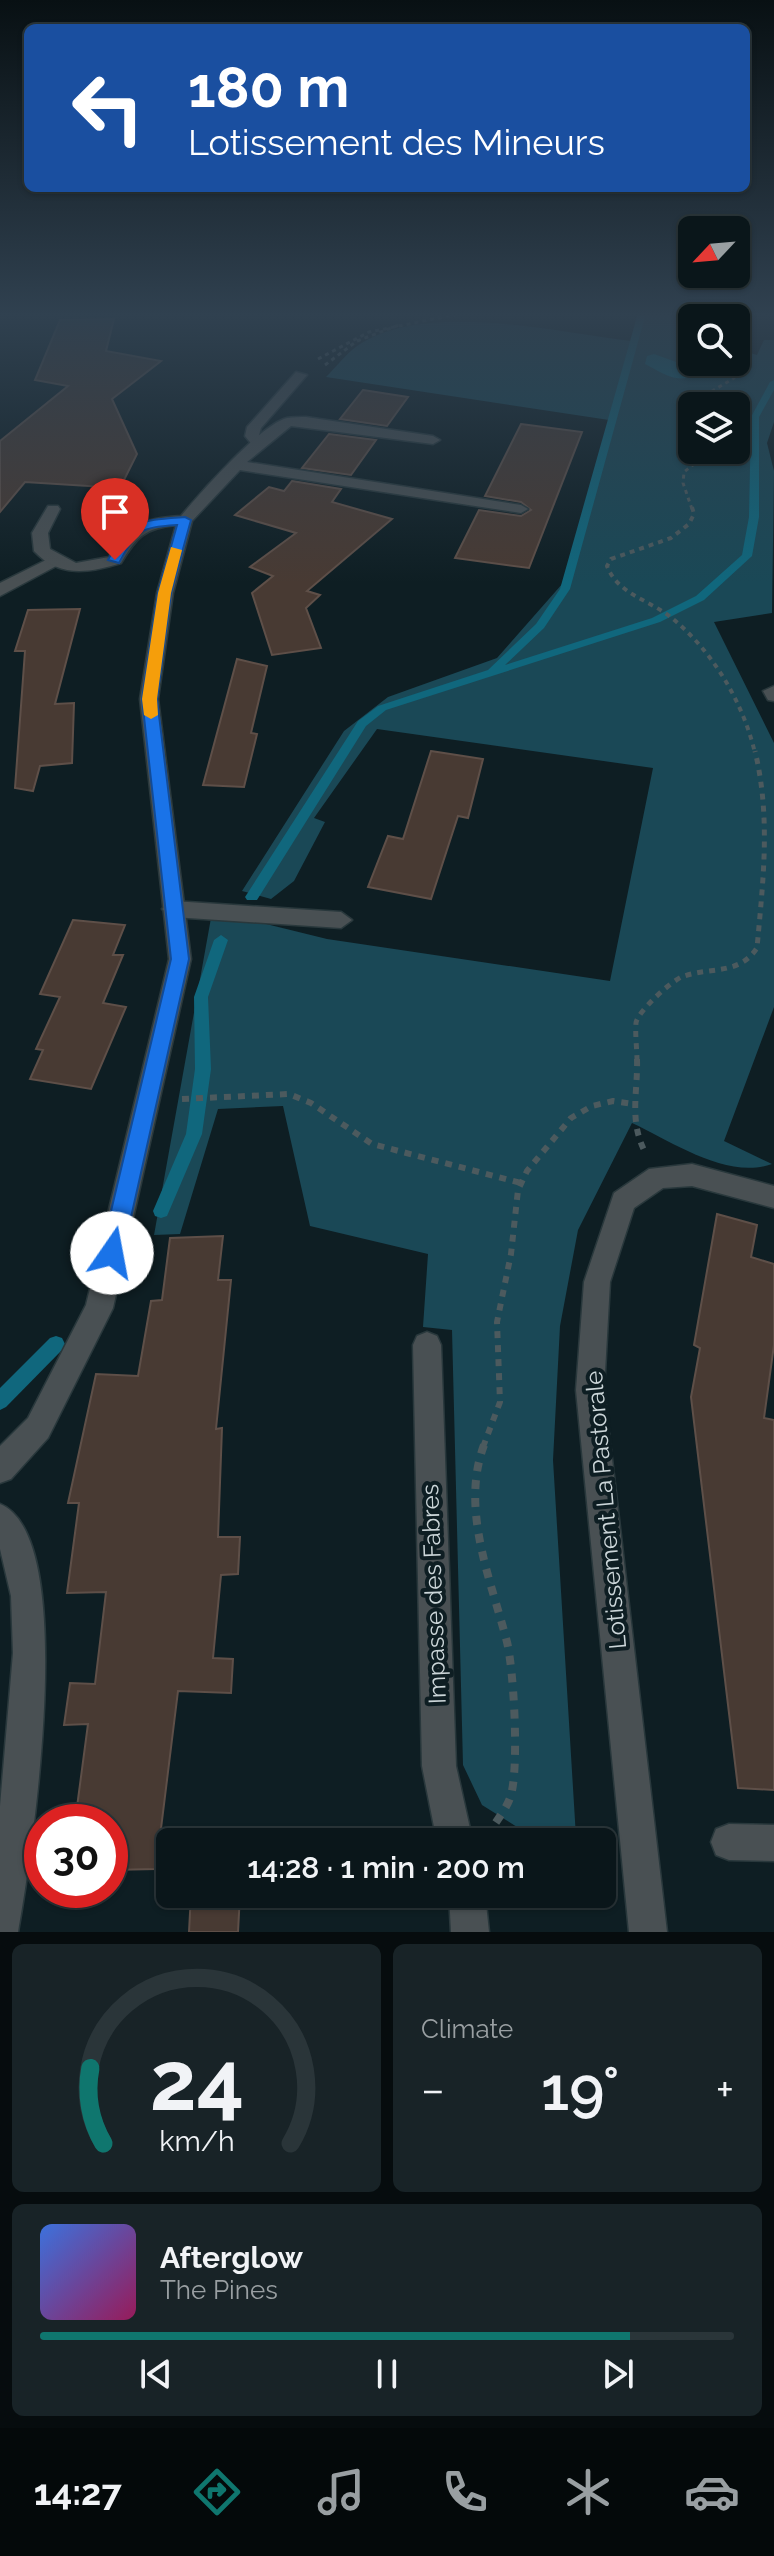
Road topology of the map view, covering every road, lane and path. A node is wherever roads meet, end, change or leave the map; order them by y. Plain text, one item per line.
1 (276, 403) edge
2 (433, 440) dead end
3 (259, 444) junction
4 (692, 464) edge
5 (236, 465) junction
6 (53, 509) dead end
7 (521, 509) dead end
8 (185, 520) junction
9 (54, 561) junction
10 (0, 591) edge
11 (173, 909) junction
12 (341, 920) dead end
13 (179, 1099) dead end
14 (633, 1104) junction
15 (658, 1177) junction
16 (521, 1183) junction
17 (774, 1197) edge
18 (427, 1345) dead end
19 (0, 1468) edge
20 (0, 1519) edge
21 (452, 1828) edge
22 (490, 1828) edge
23 (729, 1842) dead end
24 (774, 1843) edge
25 (468, 1908) edge
26 (0, 1931) edge
27 (470, 1932) edge
28 (648, 1932) edge

1 - 3 street
2 - 3 street
3 - 5 street
4 - 14 path
5 - 7 street
5 - 8 street
6 - 9 street
8 - 9 street
8 - 11 street
9 - 10 street
11 - 12 street
11 - 19 street
13 - 16 path
14 - 15 path
14 - 16 path
15 - 17 street
15 - 28 street, Lotissement La Pastorale
16 - 22 path
18 - 21 street, Impasse des Fabres
20 - 26 street
23 - 24 street
25 - 27 street

